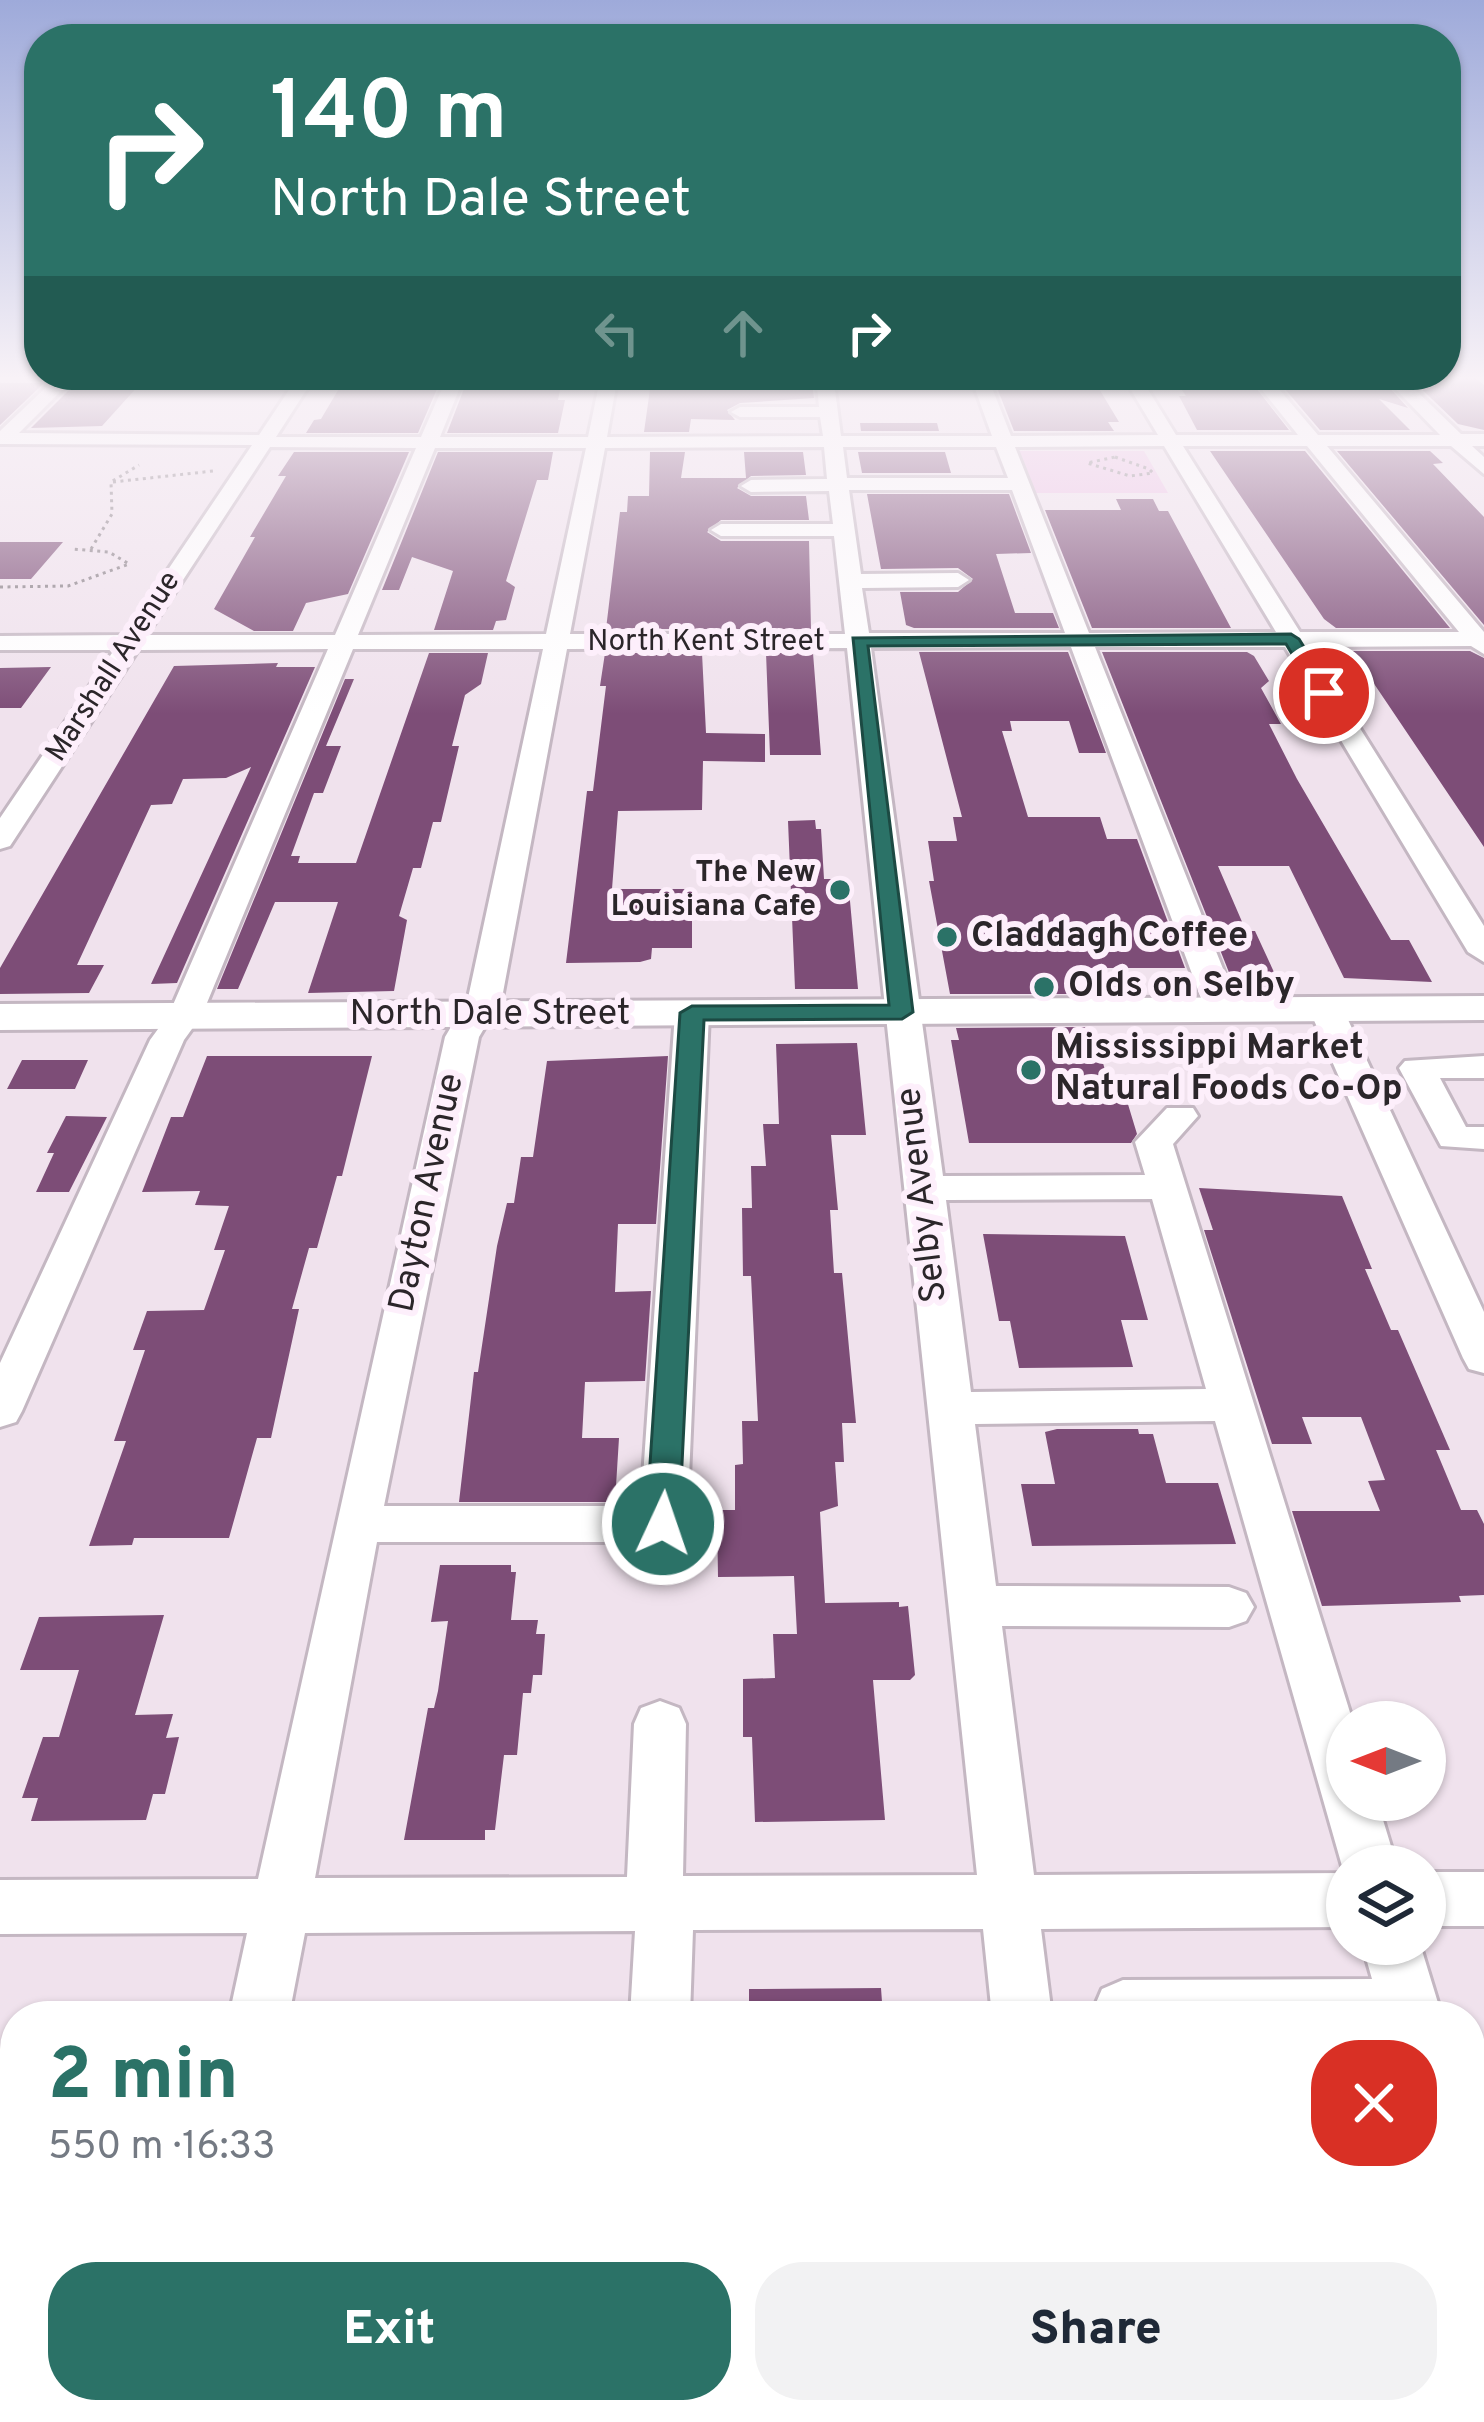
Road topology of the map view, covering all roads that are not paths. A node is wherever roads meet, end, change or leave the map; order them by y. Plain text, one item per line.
1 (232, 488) edge
2 (408, 488) edge
3 (585, 488) edge
4 (839, 488) edge
5 (1020, 488) edge
6 (1198, 488) edge
7 (1352, 488) edge
8 (721, 530) dead end
9 (844, 530) junction
10 (958, 580) dead end
11 (851, 581) junction
12 (1291, 639) junction
13 (1080, 640) junction
14 (859, 641) junction
15 (1482, 641) edge
16 (0, 643) edge
17 (130, 644) junction
18 (553, 644) junction
19 (340, 645) junction
20 (0, 839) edge
21 (1484, 952) edge
22 (1484, 1008) edge
23 (1222, 1009) junction
24 (1326, 1009) junction
25 (902, 1012) junction
26 (692, 1013) junction
27 (185, 1015) junction
28 (475, 1015) junction
29 (0, 1017) edge
30 (1484, 1067) edge
31 (1180, 1116) dead end
32 (1384, 1138) junction
33 (1469, 1138) edge
34 (1166, 1187) junction
35 (922, 1188) junction
36 (1484, 1358) edge
37 (1233, 1405) junction
38 (949, 1408) junction
39 (0, 1411) edge
40 (356, 1524) junction
41 (973, 1606) junction
42 (1229, 1607) dead end
43 (1326, 1720) edge
44 (660, 1724) dead end
45 (1446, 1899) edge
46 (1484, 1899) edge
47 (1326, 1900) edge
48 (659, 1901) junction
49 (1008, 1901) junction
50 (283, 1906) junction
51 (0, 1907) edge
52 (1397, 1965) edge
53 (263, 2001) edge
54 (661, 2001) edge
55 (1020, 2001) edge
56 (1408, 2001) edge

1 - 17 street, Marshall Avenue
2 - 19 street
3 - 18 street, Dayton Avenue
4 - 9 street, Selby Avenue
5 - 13 street
6 - 12 street
7 - 15 street
8 - 9 street
9 - 11 street, Selby Avenue
10 - 11 street
11 - 14 street, Selby Avenue
12 - 13 street, North Kent Street
12 - 15 street, North Kent Street
12 - 21 street
13 - 14 street, North Kent Street
13 - 23 street
14 - 18 street, North Kent Street
14 - 25 street, Selby Avenue
16 - 17 street, North Kent Street
17 - 19 street, North Kent Street
17 - 20 street, Marshall Avenue
18 - 19 street, North Kent Street
18 - 28 street, Dayton Avenue
19 - 27 street
22 - 24 main road, North Dale Street
23 - 24 main road, North Dale Street
23 - 25 main road, North Dale Street
24 - 32 street
25 - 26 main road, North Dale Street
25 - 35 street, Selby Avenue
26 - 28 main road, North Dale Street
26 - 40 street
27 - 28 main road, North Dale Street
27 - 29 main road, North Dale Street
27 - 39 street
28 - 40 street, Dayton Avenue
30 - 33 street
31 - 34 street
32 - 33 street
32 - 36 street
34 - 35 street
34 - 37 street
35 - 38 street, Selby Avenue
37 - 38 street
37 - 43 street
38 - 41 street, Selby Avenue
40 - 50 street, Dayton Avenue
41 - 42 street
41 - 49 street, Selby Avenue
44 - 48 street
45 - 46 street
47 - 49 street
48 - 49 street
48 - 50 street
48 - 54 street
49 - 55 street, Selby Avenue
50 - 51 street
50 - 53 street, Dayton Avenue
52 - 56 street

